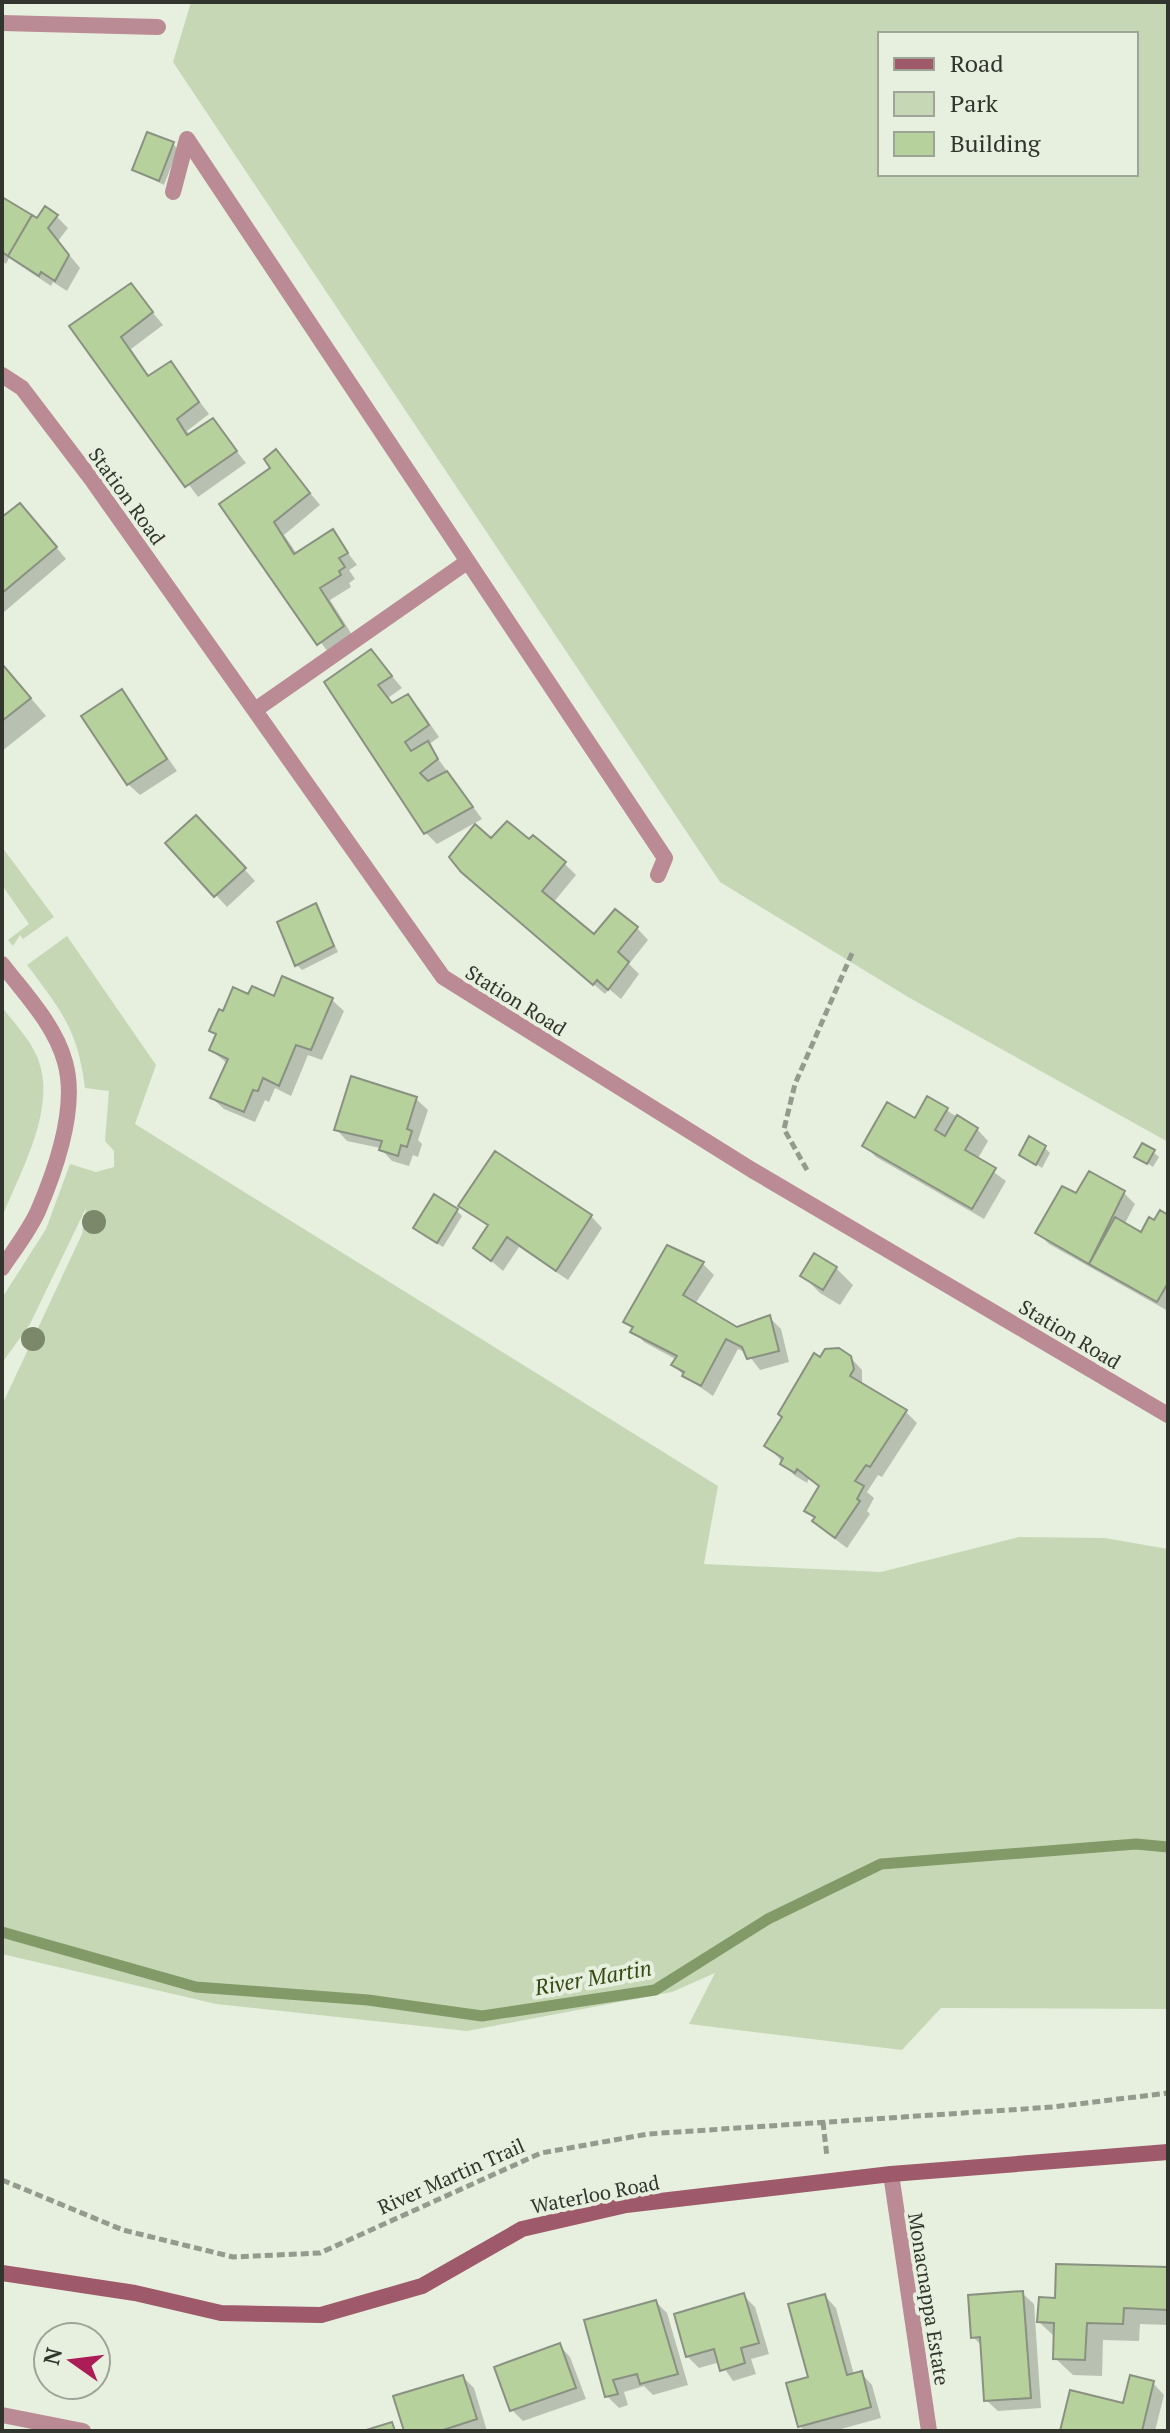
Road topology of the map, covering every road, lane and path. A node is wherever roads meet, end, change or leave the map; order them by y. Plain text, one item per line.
1 (2, 23) edge
2 (158, 27) dead end
3 (173, 192) dead end
4 (2, 375) edge
5 (467, 562) junction
6 (255, 710) junction
7 (658, 875) dead end
8 (853, 951) dead end
9 (2, 964) edge
10 (816, 1207) junction
11 (2, 1268) edge
12 (1168, 1415) edge
13 (1168, 2093) edge
14 (823, 2122) junction
15 (1168, 2152) edge
16 (891, 2174) junction
17 (2, 2180) edge
18 (830, 2180) junction
19 (2, 2273) edge
20 (2, 2415) edge
21 (83, 2431) edge
22 (929, 2431) edge

1 - 2 street
3 - 5 street
4 - 6 street, Station Road
5 - 6 street
5 - 7 street
6 - 10 street, Station Road
8 - 10 path
9 - 11 street
10 - 12 street, Station Road
13 - 14 path, River Martin Trail
14 - 17 path, River Martin Trail
14 - 18 path
15 - 16 street, Waterloo Road
16 - 18 street, Waterloo Road
16 - 22 street, Monacnappa Estate
18 - 19 street, Waterloo Road
20 - 21 street

